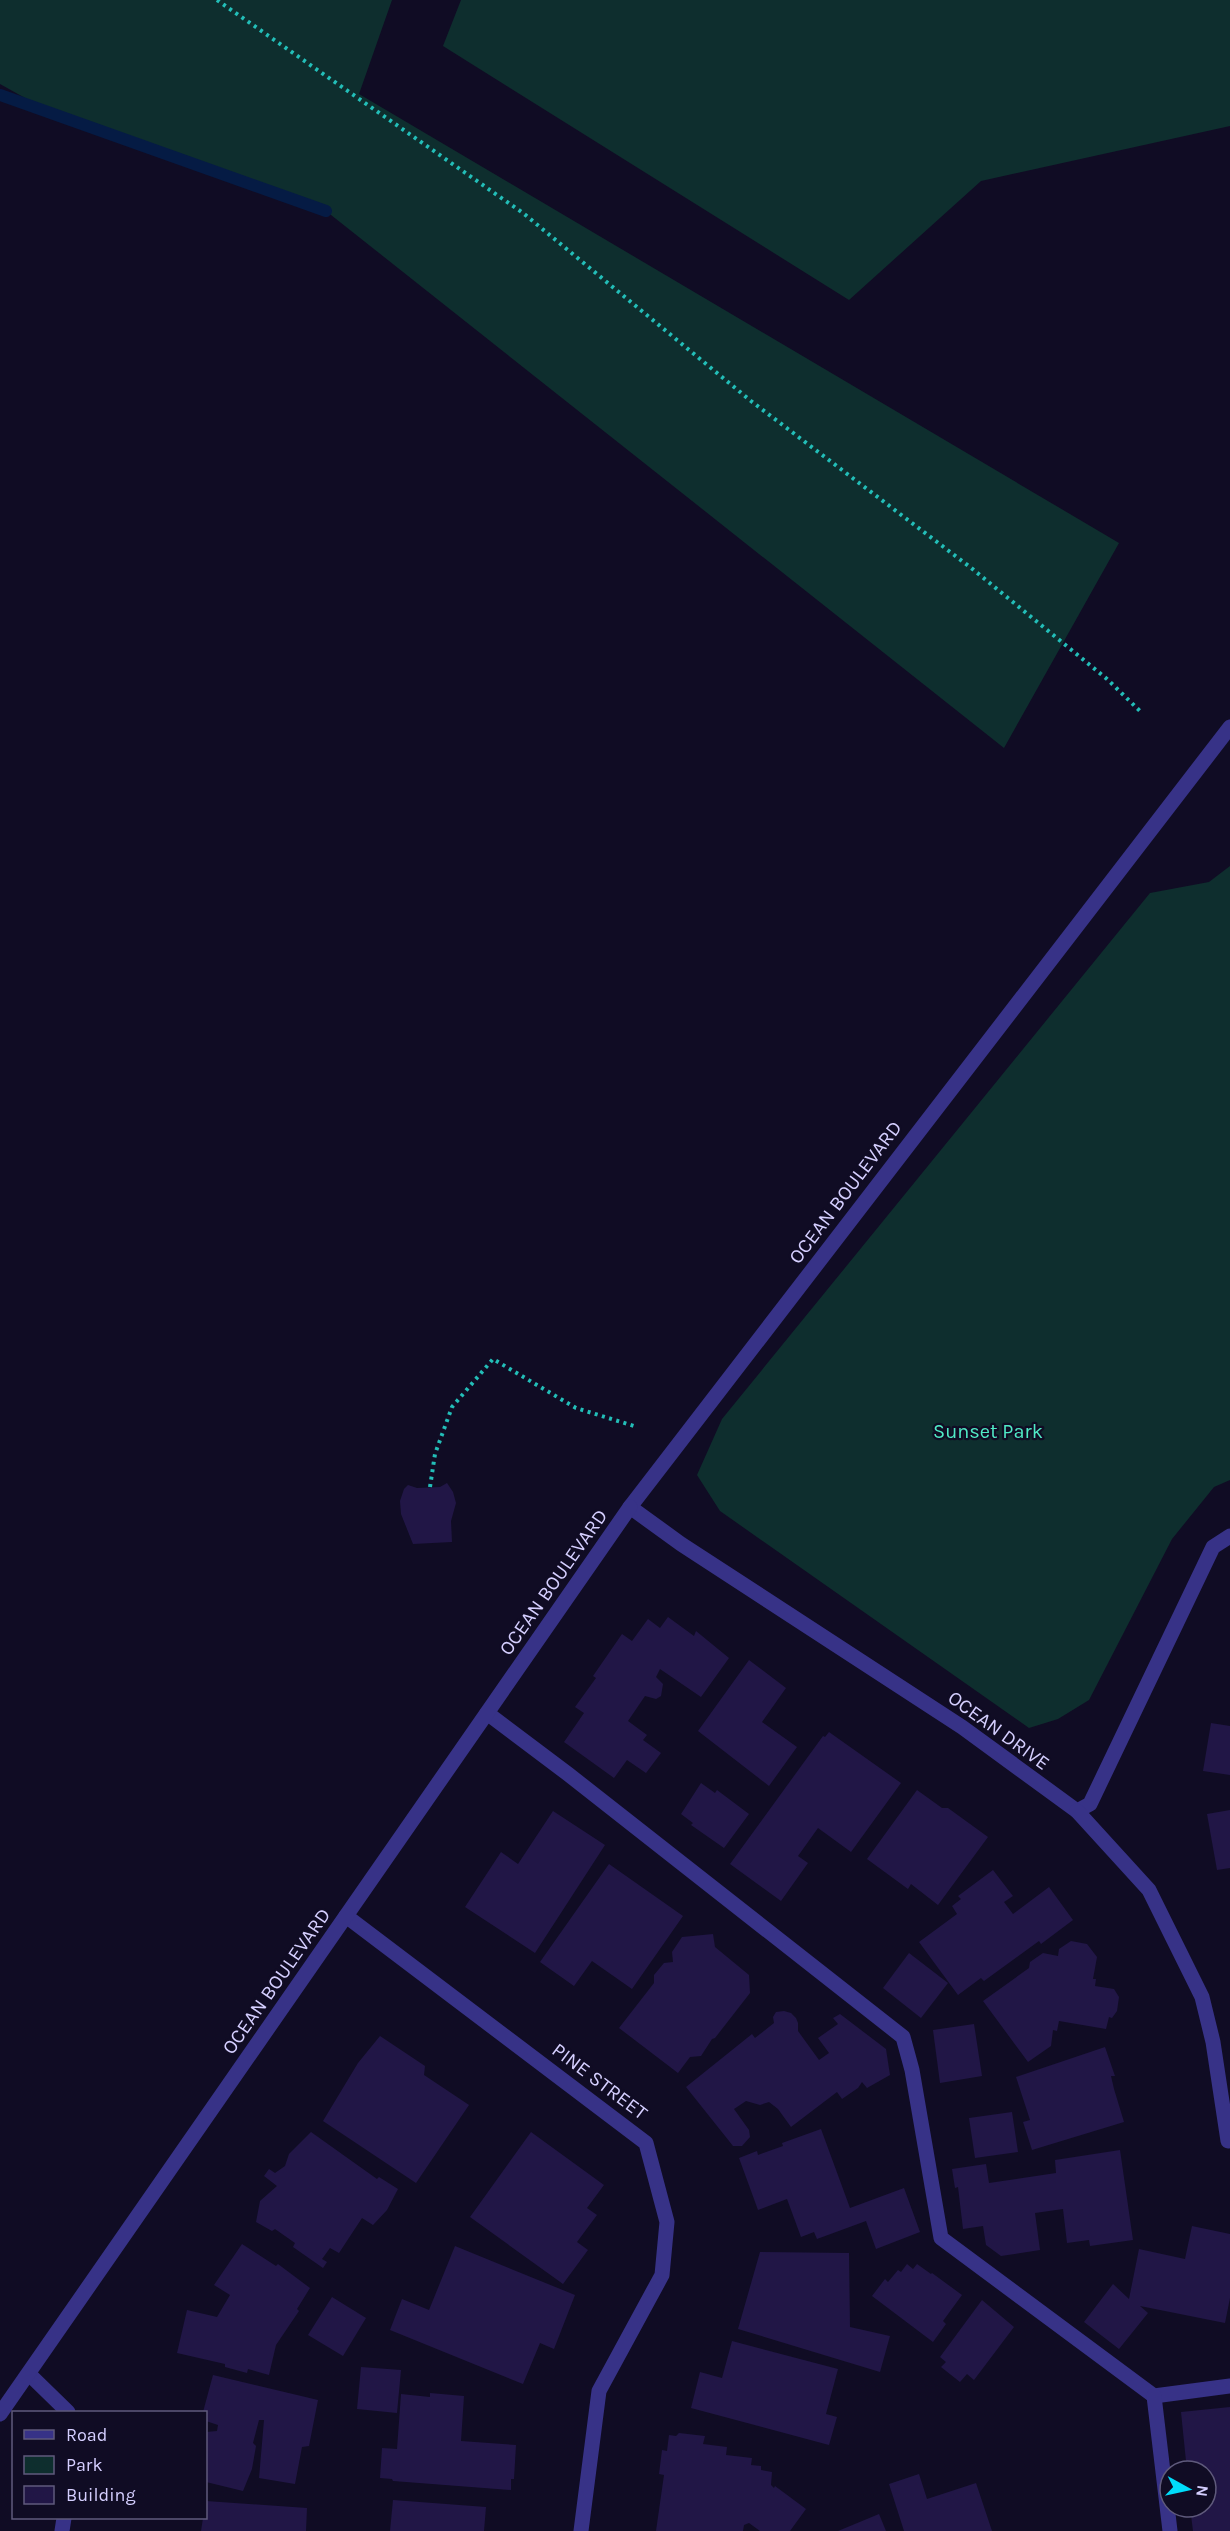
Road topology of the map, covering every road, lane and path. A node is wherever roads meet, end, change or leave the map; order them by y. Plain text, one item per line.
1 (218, 0) edge
2 (1142, 713) dead end
3 (1230, 727) edge
4 (634, 1426) dead end
5 (430, 1487) dead end
6 (630, 1507) junction
7 (1230, 1536) edge
8 (487, 1713) junction
9 (1077, 1811) junction
10 (346, 1916) junction
11 (1228, 2141) dead end
12 (29, 2374) junction
13 (1230, 2386) edge
14 (1154, 2396) junction
15 (67, 2411) edge
16 (0, 2414) edge
17 (581, 2531) edge
18 (1170, 2531) edge

1 - 2 path
3 - 6 street, OCEAN BOULEVARD
4 - 5 path
6 - 8 street, OCEAN BOULEVARD
6 - 9 street, OCEAN DRIVE
7 - 9 street
8 - 10 street, OCEAN BOULEVARD
8 - 14 street
9 - 11 street, OCEAN DRIVE
10 - 12 street, OCEAN BOULEVARD
10 - 17 street, PINE STREET
12 - 15 street
12 - 16 street, OCEAN BOULEVARD
13 - 14 street
14 - 18 street

